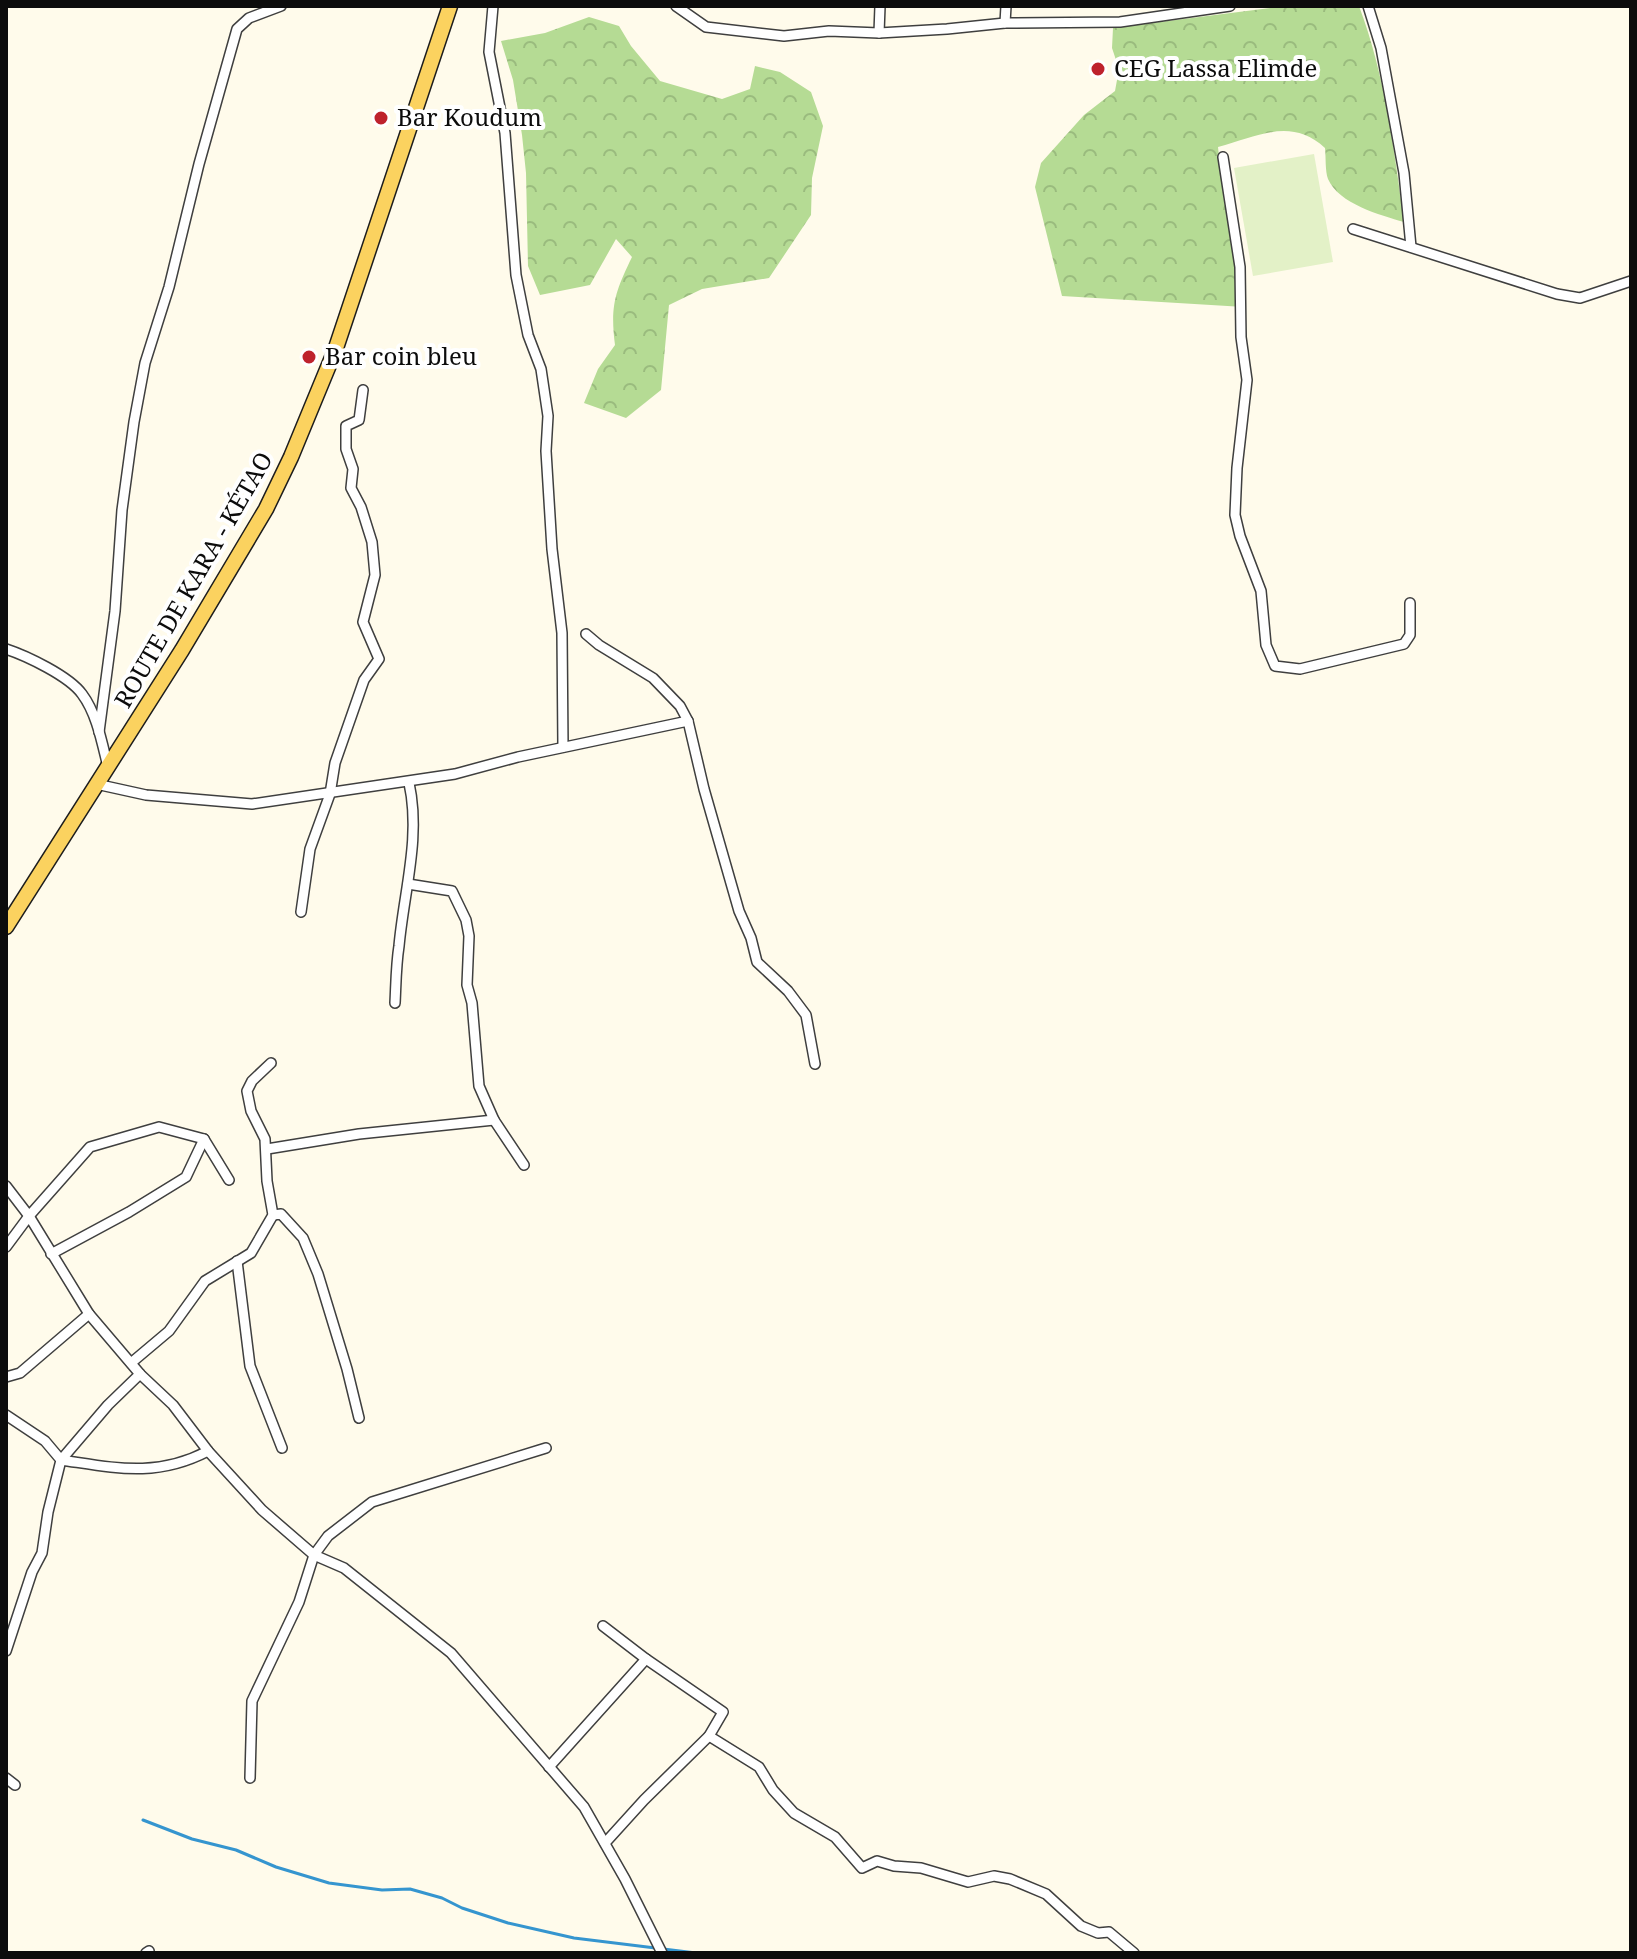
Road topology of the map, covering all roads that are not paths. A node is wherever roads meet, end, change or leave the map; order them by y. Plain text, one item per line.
1 (281, 6) edge
2 (450, 6) edge
3 (493, 6) edge
4 (676, 6) edge
5 (880, 6) edge
6 (1006, 6) edge
7 (1230, 6) edge
8 (1368, 6) edge
9 (1005, 23) junction
10 (879, 33) junction
11 (1223, 157) dead end
12 (1353, 229) dead end
13 (1411, 247) junction
14 (1631, 281) edge
15 (363, 390) dead end
16 (1410, 603) dead end
17 (586, 634) dead end
18 (6, 649) edge
19 (688, 721) junction
20 (99, 732) junction
21 (563, 747) junction
22 (108, 767) junction
23 (409, 783) junction
24 (96, 784) junction
25 (330, 794) junction
26 (408, 884) junction
27 (301, 912) dead end
28 (6, 927) edge
29 (395, 1003) dead end
30 (271, 1063) dead end
31 (815, 1064) dead end
32 (494, 1120) junction
33 (204, 1139) junction
34 (267, 1149) junction
35 (524, 1165) dead end
36 (229, 1180) dead end
37 (6, 1186) edge
38 (273, 1215) junction
39 (29, 1216) junction
40 (6, 1247) edge
41 (51, 1254) junction
42 (237, 1261) junction
43 (89, 1314) junction
44 (131, 1363) junction
45 (140, 1374) junction
46 (6, 1377) edge
47 (6, 1415) edge
48 (359, 1418) dead end
49 (282, 1448) dead end
50 (546, 1448) dead end
51 (208, 1451) junction
52 (61, 1460) junction
53 (314, 1555) junction
54 (603, 1626) dead end
55 (6, 1651) edge
56 (646, 1659) junction
57 (709, 1736) junction
58 (549, 1767) junction
59 (250, 1778) dead end
60 (605, 1843) junction
61 (662, 1953) edge
62 (1134, 1953) edge

1 - 20 street
2 - 22 main road, ROUTE DE KARA - KÉTAO
3 - 21 street
4 - 10 street
5 - 10 street
6 - 9 street
7 - 9 street
8 - 13 street
9 - 10 street
11 - 16 street
12 - 13 street
13 - 14 street
15 - 25 street
17 - 19 street
18 - 20 street
19 - 21 street
19 - 31 street
20 - 22 street
21 - 23 street
22 - 24 main road, ROUTE DE KARA - KÉTAO
23 - 25 street
23 - 26 street
24 - 25 street
24 - 28 main road, ROUTE DE KARA - KÉTAO
25 - 27 street
26 - 29 street
26 - 32 street
30 - 34 street
32 - 34 street
32 - 35 street
33 - 36 street
33 - 39 street
33 - 41 street
34 - 38 street
37 - 39 street
38 - 42 street
38 - 48 street
39 - 40 street
39 - 41 street
41 - 43 street
42 - 44 street
42 - 49 street
43 - 44 street
43 - 46 street
44 - 45 street
45 - 51 street
45 - 52 street
47 - 52 street
50 - 53 street
51 - 52 street
51 - 53 street
52 - 55 street
53 - 58 street
53 - 59 street
54 - 56 street
56 - 57 street
56 - 58 street
57 - 60 street
57 - 62 street
58 - 60 street
60 - 61 street

